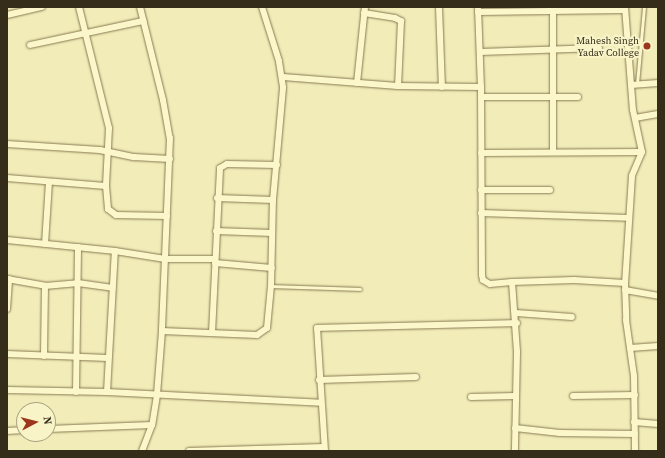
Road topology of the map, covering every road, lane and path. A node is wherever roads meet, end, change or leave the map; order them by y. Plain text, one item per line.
1 (42, 7) edge
2 (79, 7) edge
3 (140, 7) edge
4 (262, 7) edge
5 (439, 7) edge
6 (644, 7) edge
7 (625, 8) edge
8 (478, 9) edge
9 (553, 9) edge
10 (365, 10) edge
11 (7, 14) edge
12 (143, 21) junction
13 (86, 33) junction
14 (30, 45) dead end
15 (599, 48) dead end
16 (553, 49) junction
17 (480, 52) junction
18 (283, 77) junction
19 (357, 83) junction
20 (658, 83) edge
21 (634, 85) junction
22 (398, 86) junction
23 (442, 87) junction
24 (481, 87) junction
25 (481, 97) junction
26 (554, 97) junction
27 (578, 97) dead end
28 (658, 114) edge
29 (635, 118) junction
30 (7, 144) edge
31 (110, 151) junction
32 (481, 152) junction
33 (553, 152) junction
34 (642, 152) junction
35 (170, 159) junction
36 (277, 165) junction
37 (7, 178) edge
38 (50, 182) junction
39 (106, 186) junction
40 (481, 190) junction
41 (550, 190) dead end
42 (217, 198) junction
43 (273, 200) junction
44 (481, 213) junction
45 (167, 216) junction
46 (628, 218) junction
47 (216, 231) junction
48 (272, 233) junction
49 (7, 240) edge
50 (45, 244) junction
51 (78, 247) junction
52 (115, 250) junction
53 (165, 258) junction
54 (215, 261) junction
55 (272, 268) junction
56 (8, 279) edge
57 (512, 282) junction
58 (78, 283) junction
59 (625, 283) junction
60 (45, 286) junction
61 (271, 286) junction
62 (113, 288) junction
63 (360, 289) dead end
64 (625, 290) junction
65 (658, 296) edge
66 (7, 309) edge
67 (516, 313) junction
68 (572, 317) dead end
69 (517, 323) junction
70 (162, 331) junction
71 (212, 333) junction
72 (658, 346) edge
73 (630, 348) junction
74 (7, 354) edge
75 (44, 356) junction
76 (77, 357) junction
77 (108, 358) junction
78 (416, 377) dead end
79 (319, 380) junction
80 (7, 390) edge
81 (76, 392) junction
82 (107, 392) junction
83 (157, 395) junction
84 (635, 395) junction
85 (516, 396) junction
86 (573, 396) dead end
87 (471, 397) dead end
88 (321, 403) junction
89 (634, 422) junction
90 (658, 424) edge
91 (152, 425) junction
92 (515, 428) junction
93 (56, 429) edge
94 (635, 434) junction
95 (324, 449) edge
96 (142, 451) edge
97 (189, 451) edge
98 (514, 451) edge
99 (635, 451) edge

1 - 11 street
2 - 13 street
3 - 12 street
4 - 18 street
5 - 23 street
6 - 21 lane
7 - 9 street
7 - 21 street
8 - 9 street
8 - 17 street
9 - 16 street
10 - 19 street
10 - 22 street
12 - 13 street
12 - 35 street
13 - 14 street
13 - 31 street
15 - 16 street
16 - 17 street
16 - 26 street
17 - 24 street
18 - 19 street
18 - 36 street
19 - 22 street
20 - 21 street
21 - 29 street
22 - 23 street
23 - 24 street
24 - 25 street
25 - 26 street
25 - 32 street
26 - 27 street
26 - 33 street
28 - 29 street
29 - 34 street
30 - 31 street
31 - 35 street
31 - 39 street
32 - 33 street
32 - 40 street
33 - 34 street
34 - 46 street
35 - 45 street
36 - 42 street
36 - 43 street
37 - 38 street
38 - 39 street
38 - 50 street
39 - 45 street
40 - 41 street
40 - 44 street
42 - 43 street
42 - 47 street
43 - 48 street
44 - 46 street
44 - 57 street
45 - 53 street
46 - 59 street
47 - 48 street
47 - 54 street
48 - 55 street
49 - 50 street
50 - 51 street
51 - 52 street
51 - 58 street
52 - 53 street
52 - 62 street
53 - 54 street
53 - 70 street
54 - 55 street
54 - 71 street
55 - 61 street
56 - 60 street
56 - 66 street
57 - 59 street
57 - 67 street
58 - 60 street
58 - 62 street
58 - 76 street
59 - 64 street
60 - 75 street
61 - 63 lane
61 - 71 street
62 - 77 street
64 - 65 street
64 - 73 street
67 - 68 street
67 - 69 street
69 - 79 street
69 - 85 street
70 - 71 street
70 - 83 street
72 - 73 street
73 - 84 street
74 - 75 street
75 - 76 street
76 - 77 street
76 - 81 street
77 - 82 street
78 - 79 street
79 - 88 street
80 - 81 street
81 - 82 street
82 - 83 street
83 - 88 street
83 - 91 street
84 - 86 street
84 - 89 street
85 - 87 street
85 - 92 street
88 - 95 street
89 - 90 street
89 - 94 street
91 - 93 street
91 - 96 street
92 - 94 street
92 - 98 street
94 - 99 street
95 - 97 street

